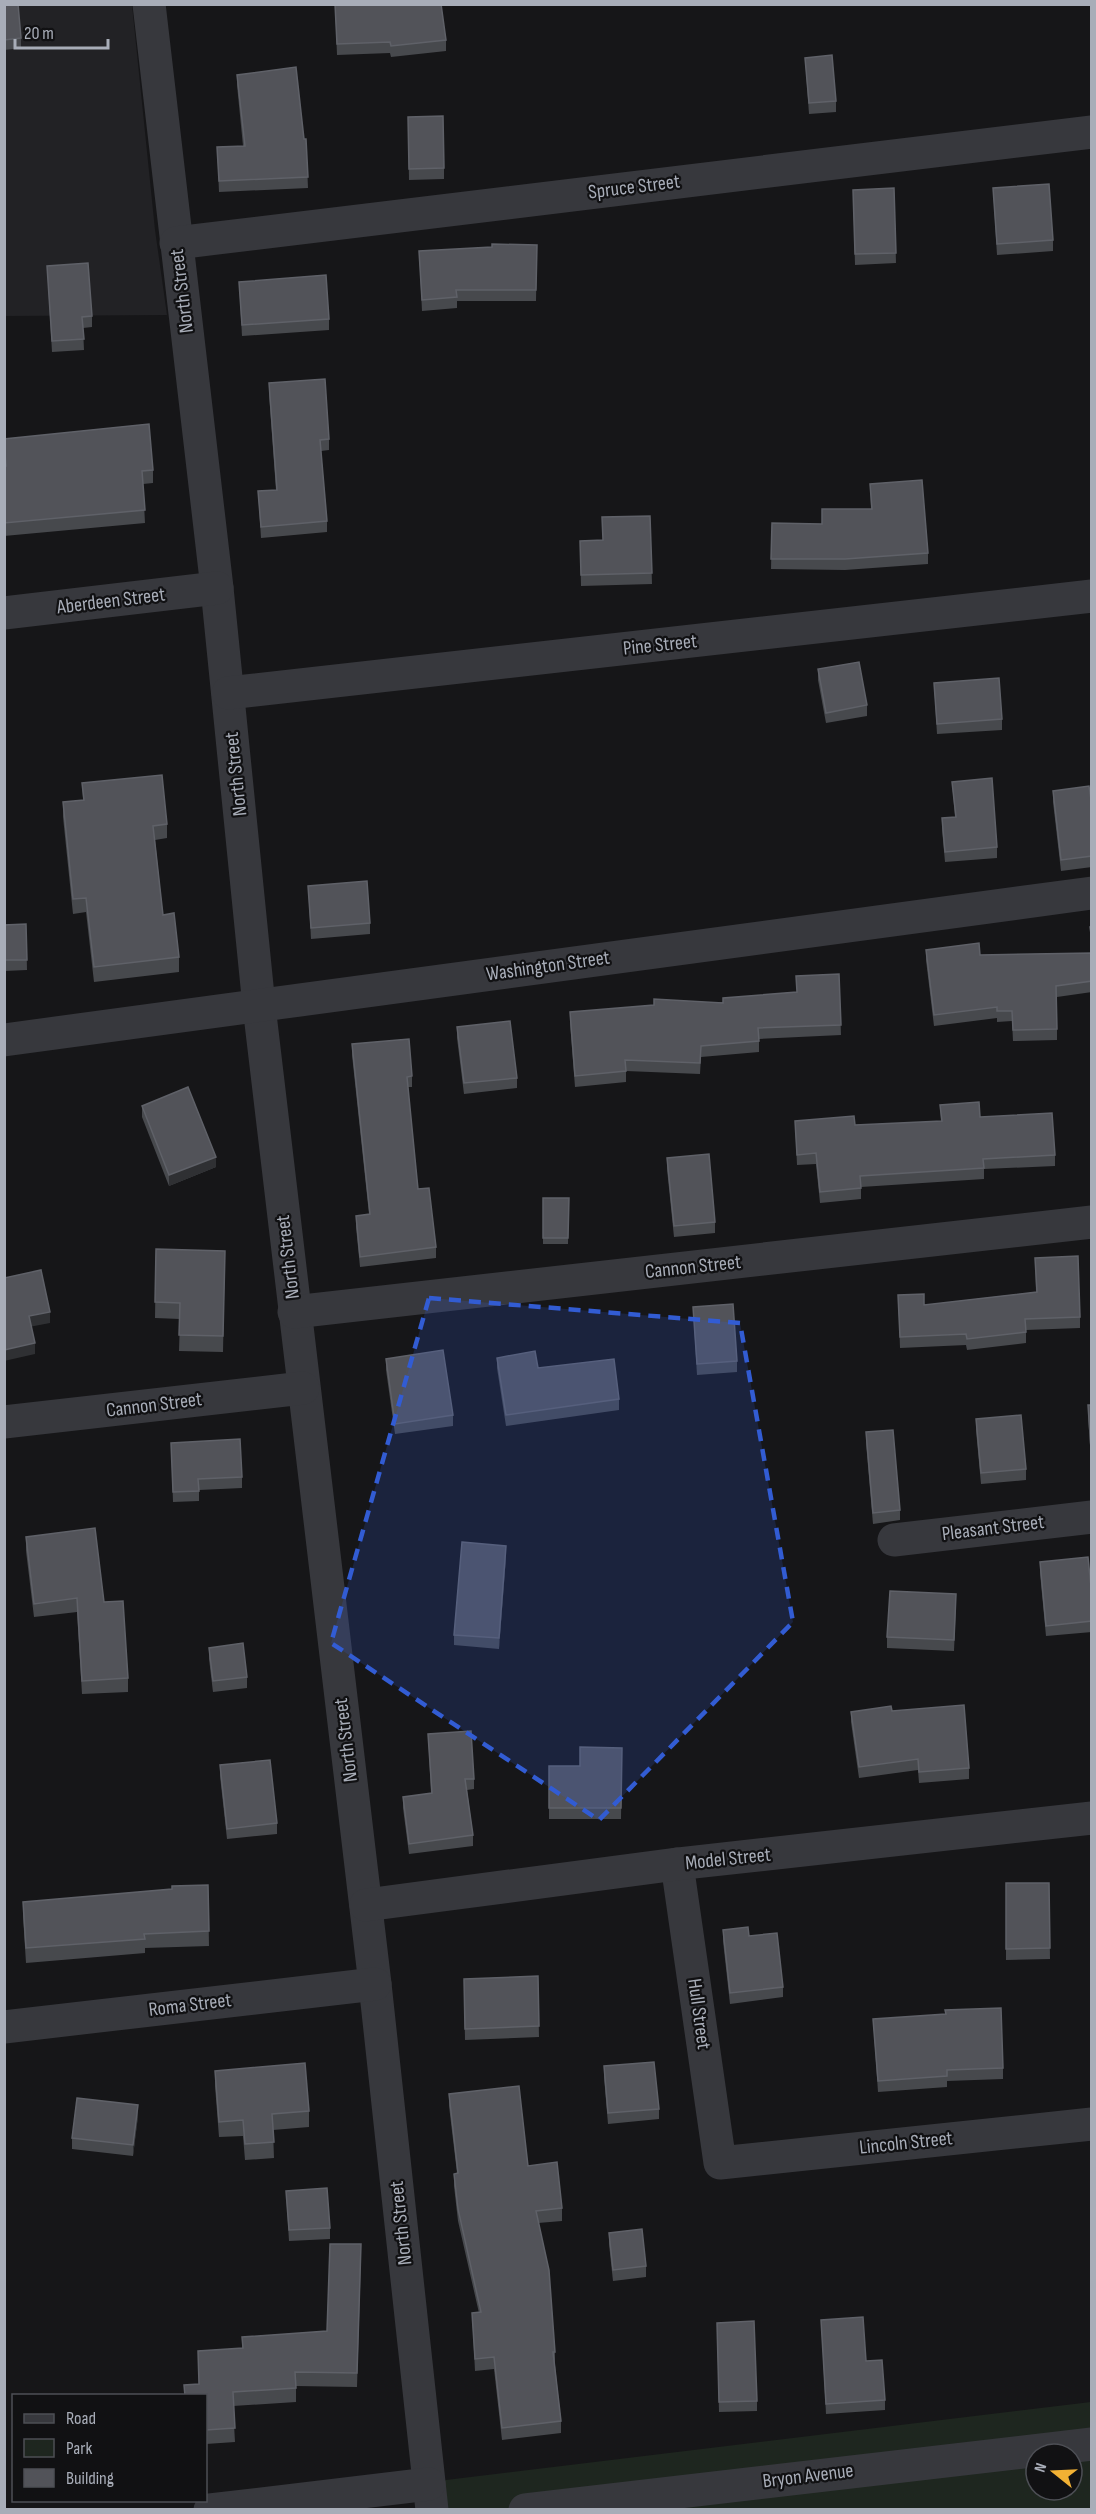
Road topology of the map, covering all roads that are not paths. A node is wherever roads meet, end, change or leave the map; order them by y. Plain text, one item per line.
1 (149, 4) edge
2 (1092, 132) edge
3 (176, 243) junction
4 (217, 588) junction
5 (1092, 596) edge
6 (4, 613) edge
7 (228, 693) junction
8 (1092, 893) edge
9 (259, 1006) junction
10 (4, 1040) edge
11 (1092, 1222) edge
12 (294, 1312) junction
13 (303, 1388) junction
14 (4, 1422) edge
15 (1092, 1517) edge
16 (894, 1540) dead end
17 (1092, 1818) edge
18 (677, 1864) junction
19 (366, 1905) junction
20 (375, 1984) junction
21 (4, 2027) edge
22 (1092, 2124) edge
23 (720, 2163) joint
24 (1092, 2444) edge
25 (431, 2497) edge
26 (210, 2510) edge
27 (525, 2510) edge

1 - 3 street, North Street
2 - 3 street, Spruce Street
3 - 4 street, North Street
4 - 6 street, Aberdeen Street
4 - 7 street, North Street
5 - 7 street, Pine Street
7 - 9 street, North Street
8 - 9 street, Washington Street
9 - 10 street, Washington Street
9 - 12 street, North Street
11 - 12 street, Cannon Street
12 - 13 street, North Street
13 - 14 street, Cannon Street
13 - 19 street, North Street
15 - 16 street, Pleasant Street
17 - 18 street, Model Street
18 - 19 street, Model Street
18 - 23 street, Hull Street
19 - 20 street, North Street
20 - 21 street, Roma Street
20 - 25 street, North Street
22 - 23 street, Lincoln Street
24 - 27 street, Bryon Avenue
25 - 26 street

